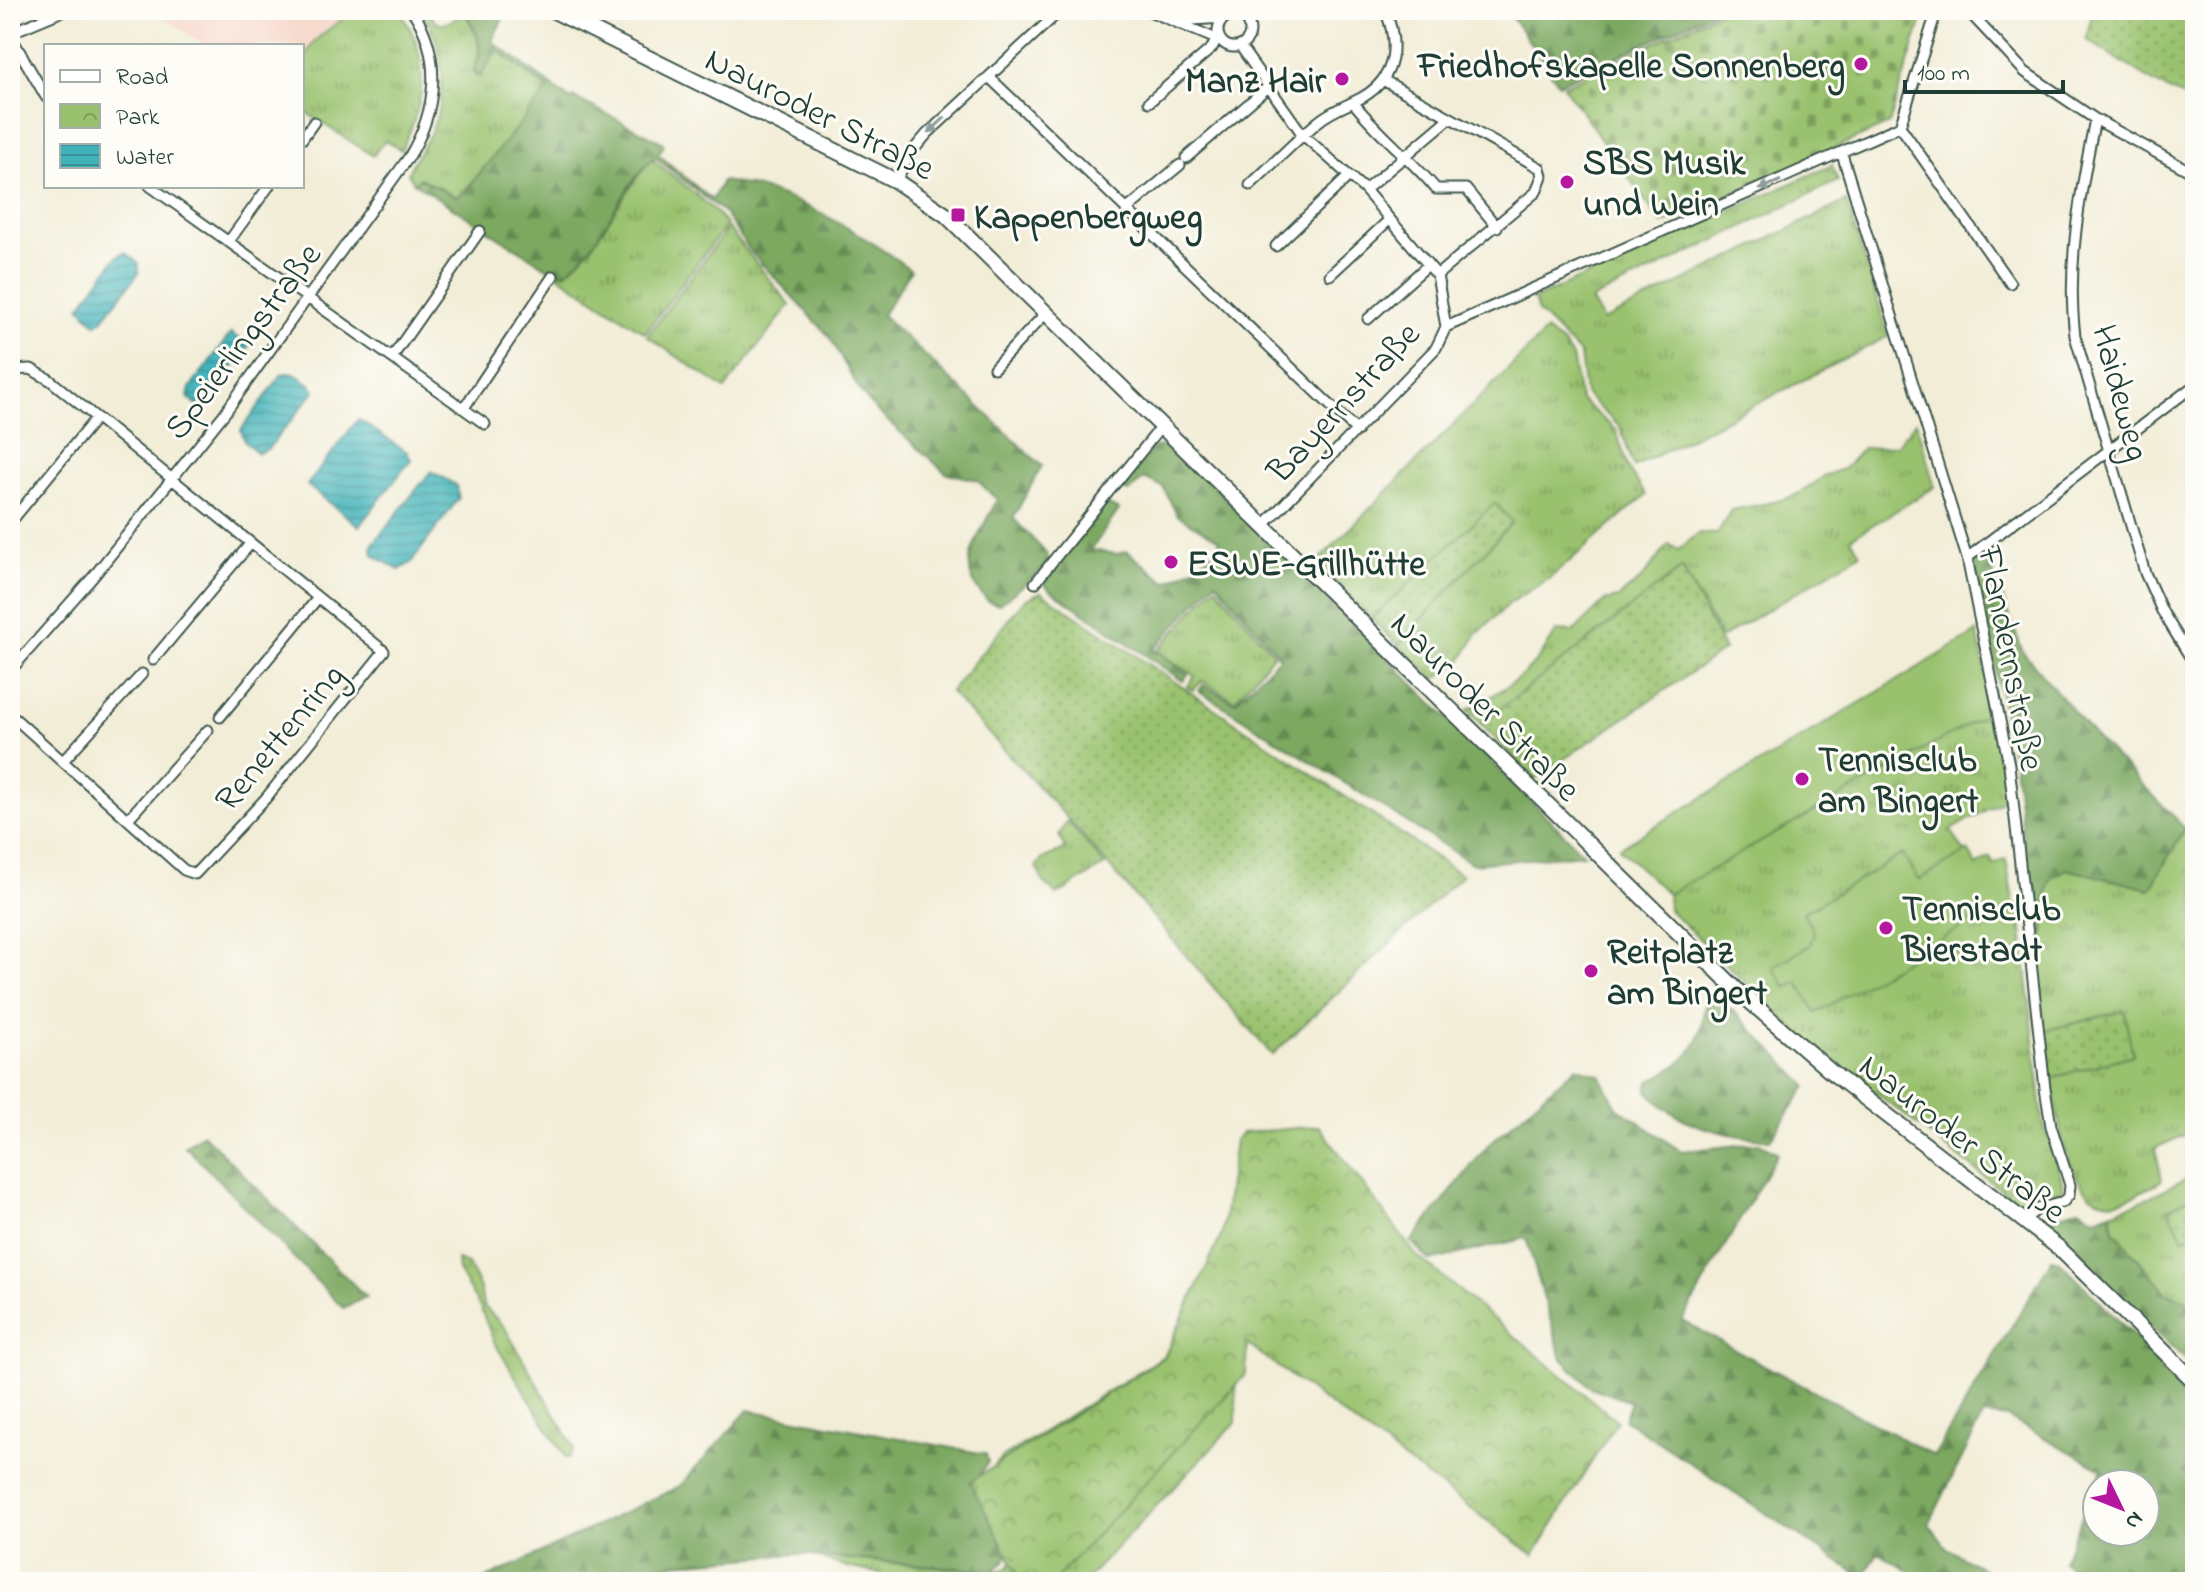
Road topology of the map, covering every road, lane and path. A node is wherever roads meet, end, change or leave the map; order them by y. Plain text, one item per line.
1 (65, 10) edge
2 (412, 10) edge
3 (552, 10) edge
4 (1061, 10) edge
5 (1147, 10) edge
6 (1258, 10) edge
7 (1385, 10) edge
8 (1937, 10) edge
9 (1967, 10) edge
10 (1224, 18) junction
11 (1172, 21) junction
12 (1248, 25) junction
13 (10, 34) edge
14 (1219, 41) junction
15 (1240, 46) junction
16 (989, 77) junction
17 (1383, 80) junction
18 (1268, 87) junction
19 (44, 94) edge
20 (1149, 102) dead end
21 (1353, 102) junction
22 (1450, 118) junction
23 (2095, 119) junction
24 (314, 122) dead end
25 (1900, 126) junction
26 (1303, 135) junction
27 (304, 136) edge
28 (1406, 154) junction
29 (1842, 154) junction
30 (2195, 174) edge
31 (1349, 176) junction
32 (896, 181) junction
33 (1250, 185) dead end
34 (153, 188) edge
35 (268, 188) edge
36 (1365, 190) junction
37 (1126, 210) junction
38 (1389, 220) junction
39 (1497, 227) junction
40 (480, 231) dead end
41 (229, 241) junction
42 (1276, 246) dead end
43 (1428, 265) junction
44 (1330, 275) dead end
45 (1437, 275) junction
46 (553, 276) dead end
47 (2010, 283) dead end
48 (308, 299) junction
49 (1045, 314) junction
50 (1368, 319) dead end
51 (1446, 327) junction
52 (393, 356) junction
53 (994, 368) dead end
54 (10, 370) edge
55 (2195, 385) edge
56 (464, 408) junction
57 (96, 418) junction
58 (485, 424) dead end
59 (1161, 427) junction
60 (1357, 431) junction
61 (2109, 453) junction
62 (172, 479) junction
63 (10, 523) edge
64 (1264, 525) junction
65 (250, 544) junction
66 (1967, 558) junction
67 (1035, 583) dead end
68 (317, 599) junction
69 (153, 660) dead end
70 (2195, 665) edge
71 (10, 671) edge
72 (142, 674) dead end
73 (10, 714) edge
74 (220, 717) dead end
75 (208, 730) dead end
76 (63, 761) junction
77 (128, 819) junction
78 (2023, 1220) junction
79 (2195, 1382) edge

1 - 13 street
2 - 48 street, Speierlingstraße
3 - 32 main road, Nauroder Straße
4 - 16 street
5 - 11 street
6 - 12 street
7 - 17 street
8 - 25 street
9 - 23 street
10 - 11 street
10 - 12 street
10 - 14 street
11 - 14 street
12 - 15 street
13 - 19 street
14 - 15 street
14 - 20 street
15 - 18 street
16 -> 32 street
16 - 37 street
17 - 21 street
17 - 22 street
18 - 26 street
18 - 37 street
21 - 26 street
21 - 28 street
22 - 28 street
22 - 39 street
23 - 30 street
23 - 61 street, Haideweg
24 - 27 street
25 - 29 street
25 - 47 street
26 - 31 street
26 - 33 street
28 - 36 street
28 - 39 street
29 -> 51 street
29 - 66 street, Flandernstraße
31 - 36 street
31 - 42 street
32 - 49 main road, Nauroder Straße
34 - 41 street
35 - 41 street
36 - 38 street
37 - 60 street
38 - 43 street
38 - 44 street
39 - 45 street
40 - 52 street
41 - 48 street
43 - 45 street
43 - 50 street, Bayernstraße
45 - 51 street, Bayernstraße
46 - 56 street
48 - 52 street
48 - 62 street, Speierlingstraße
49 - 53 street
49 - 59 main road, Nauroder Straße
51 - 60 street, Bayernstraße
52 - 56 street
54 - 57 street, Renettenring
55 - 61 street
56 - 58 street
57 - 62 street, Renettenring
57 - 63 street
59 - 64 main road, Nauroder Straße
59 - 67 street
60 - 64 street, Bayernstraße
61 - 66 street
61 - 70 street, Haideweg
62 - 65 street, Renettenring
62 - 71 street, Speierlingstraße
64 - 78 main road, Nauroder Straße
65 - 68 street, Renettenring
65 - 69 street
66 - 78 street, Flandernstraße
68 - 74 street
68 - 77 street, Renettenring
72 - 76 street
73 - 76 street, Renettenring
75 - 77 street
76 - 77 street, Renettenring
78 - 79 main road, Nauroder Straße

